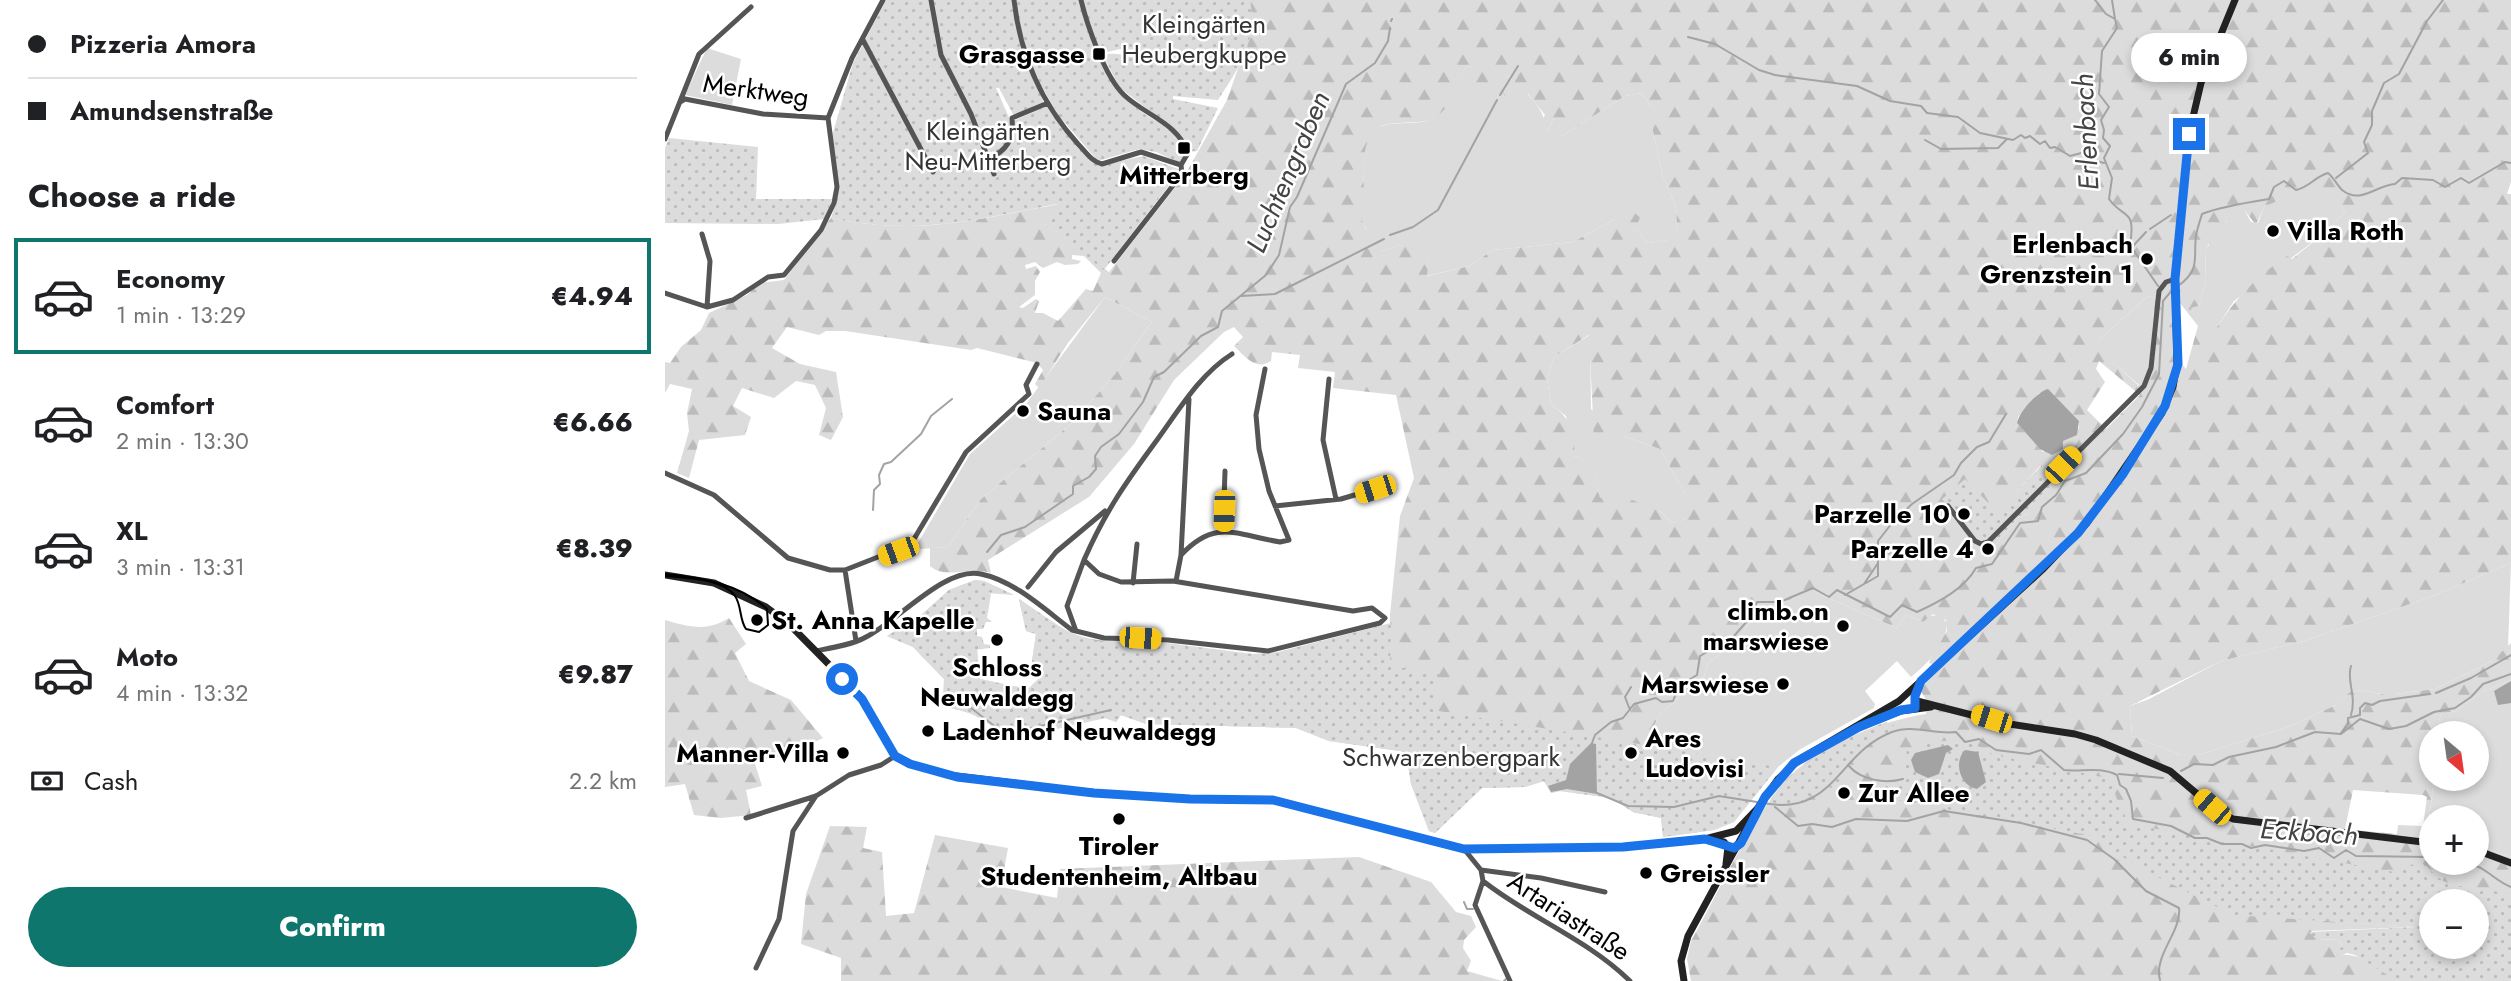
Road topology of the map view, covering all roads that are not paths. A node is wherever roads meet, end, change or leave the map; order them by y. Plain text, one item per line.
1 (883, 0) edge
2 (930, 0) edge
3 (1014, 0) edge
4 (1081, 0) edge
5 (2235, 0) edge
6 (751, 6) dead end
7 (863, 40) junction
8 (680, 102) junction
9 (1048, 103) junction
10 (828, 118) junction
11 (665, 139) edge
12 (988, 159) junction
13 (1181, 165) junction
14 (933, 172) dead end
15 (994, 174) dead end
16 (702, 234) dead end
17 (1114, 261) dead end
18 (2175, 281) junction
19 (665, 293) edge
20 (707, 307) junction
21 (1232, 354) dead end
22 (1037, 364) dead end
23 (1265, 369) dead end
24 (1329, 379) dead end
25 (1189, 396) junction
26 (1225, 471) dead end
27 (665, 473) edge
28 (1375, 489) dead end
29 (1336, 499) junction
30 (1275, 506) junction
31 (1948, 506) dead end
32 (1107, 508) junction
33 (1223, 531) junction
34 (1137, 544) dead end
35 (1181, 555) junction
36 (1084, 560) junction
37 (845, 570) junction
38 (665, 575) edge
39 (1176, 581) junction
40 (1133, 583) junction
41 (1028, 587) dead end
42 (1076, 631) junction
43 (856, 641) junction
44 (813, 652) junction
45 (1913, 700) junction
46 (1899, 701) junction
47 (1904, 710) junction
48 (1859, 727) junction
49 (895, 756) junction
50 (816, 796) junction
51 (1757, 810) junction
52 (746, 818) dead end
53 (1736, 831) junction
54 (1741, 838) junction
55 (2419, 842) edge
56 (1728, 843) junction
57 (1464, 849) junction
58 (2489, 855) edge
59 (2511, 863) edge
60 (1481, 870) junction
61 (1483, 881) junction
62 (1605, 892) dead end
63 (756, 968) dead end
64 (1510, 981) edge
65 (1630, 981) edge
66 (1684, 981) edge

1 - 7 street
2 - 12 street
3 - 9 street
4 - 13 street
5 - 18 main road
6 - 8 street
7 - 10 street
7 - 14 street
8 - 10 street, Merktweg
8 - 11 street
9 - 12 street
9 - 13 street
10 - 20 street
12 - 15 street
13 - 17 street
16 - 20 street
18 - 31 street
18 - 45 main road
19 - 20 street
21 - 25 street
22 - 37 street
23 - 30 street
24 - 29 street
25 - 32 street
25 - 35 street
26 - 33 street
27 - 37 street
28 - 29 street
29 - 30 street
30 - 33 street
32 - 36 street
32 - 41 street
33 - 35 street
34 - 40 street
35 - 39 street
36 - 40 street
36 - 42 street
37 - 43 street
38 - 44 main road
39 - 40 street
39 - 42 street
42 - 43 street
43 - 44 street
44 - 49 main road
45 - 46 main road
45 - 47 main road
45 - 55 main road
46 - 47 main road
46 - 48 main road
47 - 48 main road
48 - 51 main road
49 - 50 street
49 - 57 main road
50 - 52 street
50 - 63 street
51 - 53 main road
51 - 54 main road
53 - 54 main road
53 - 56 main road
54 - 56 main road
56 - 57 main road
56 - 66 main road
57 - 60 street, Artariastraße
58 - 59 main road
60 - 61 street, Artariastraße
60 - 62 street
61 - 64 street
61 - 65 street, Artariastraße

